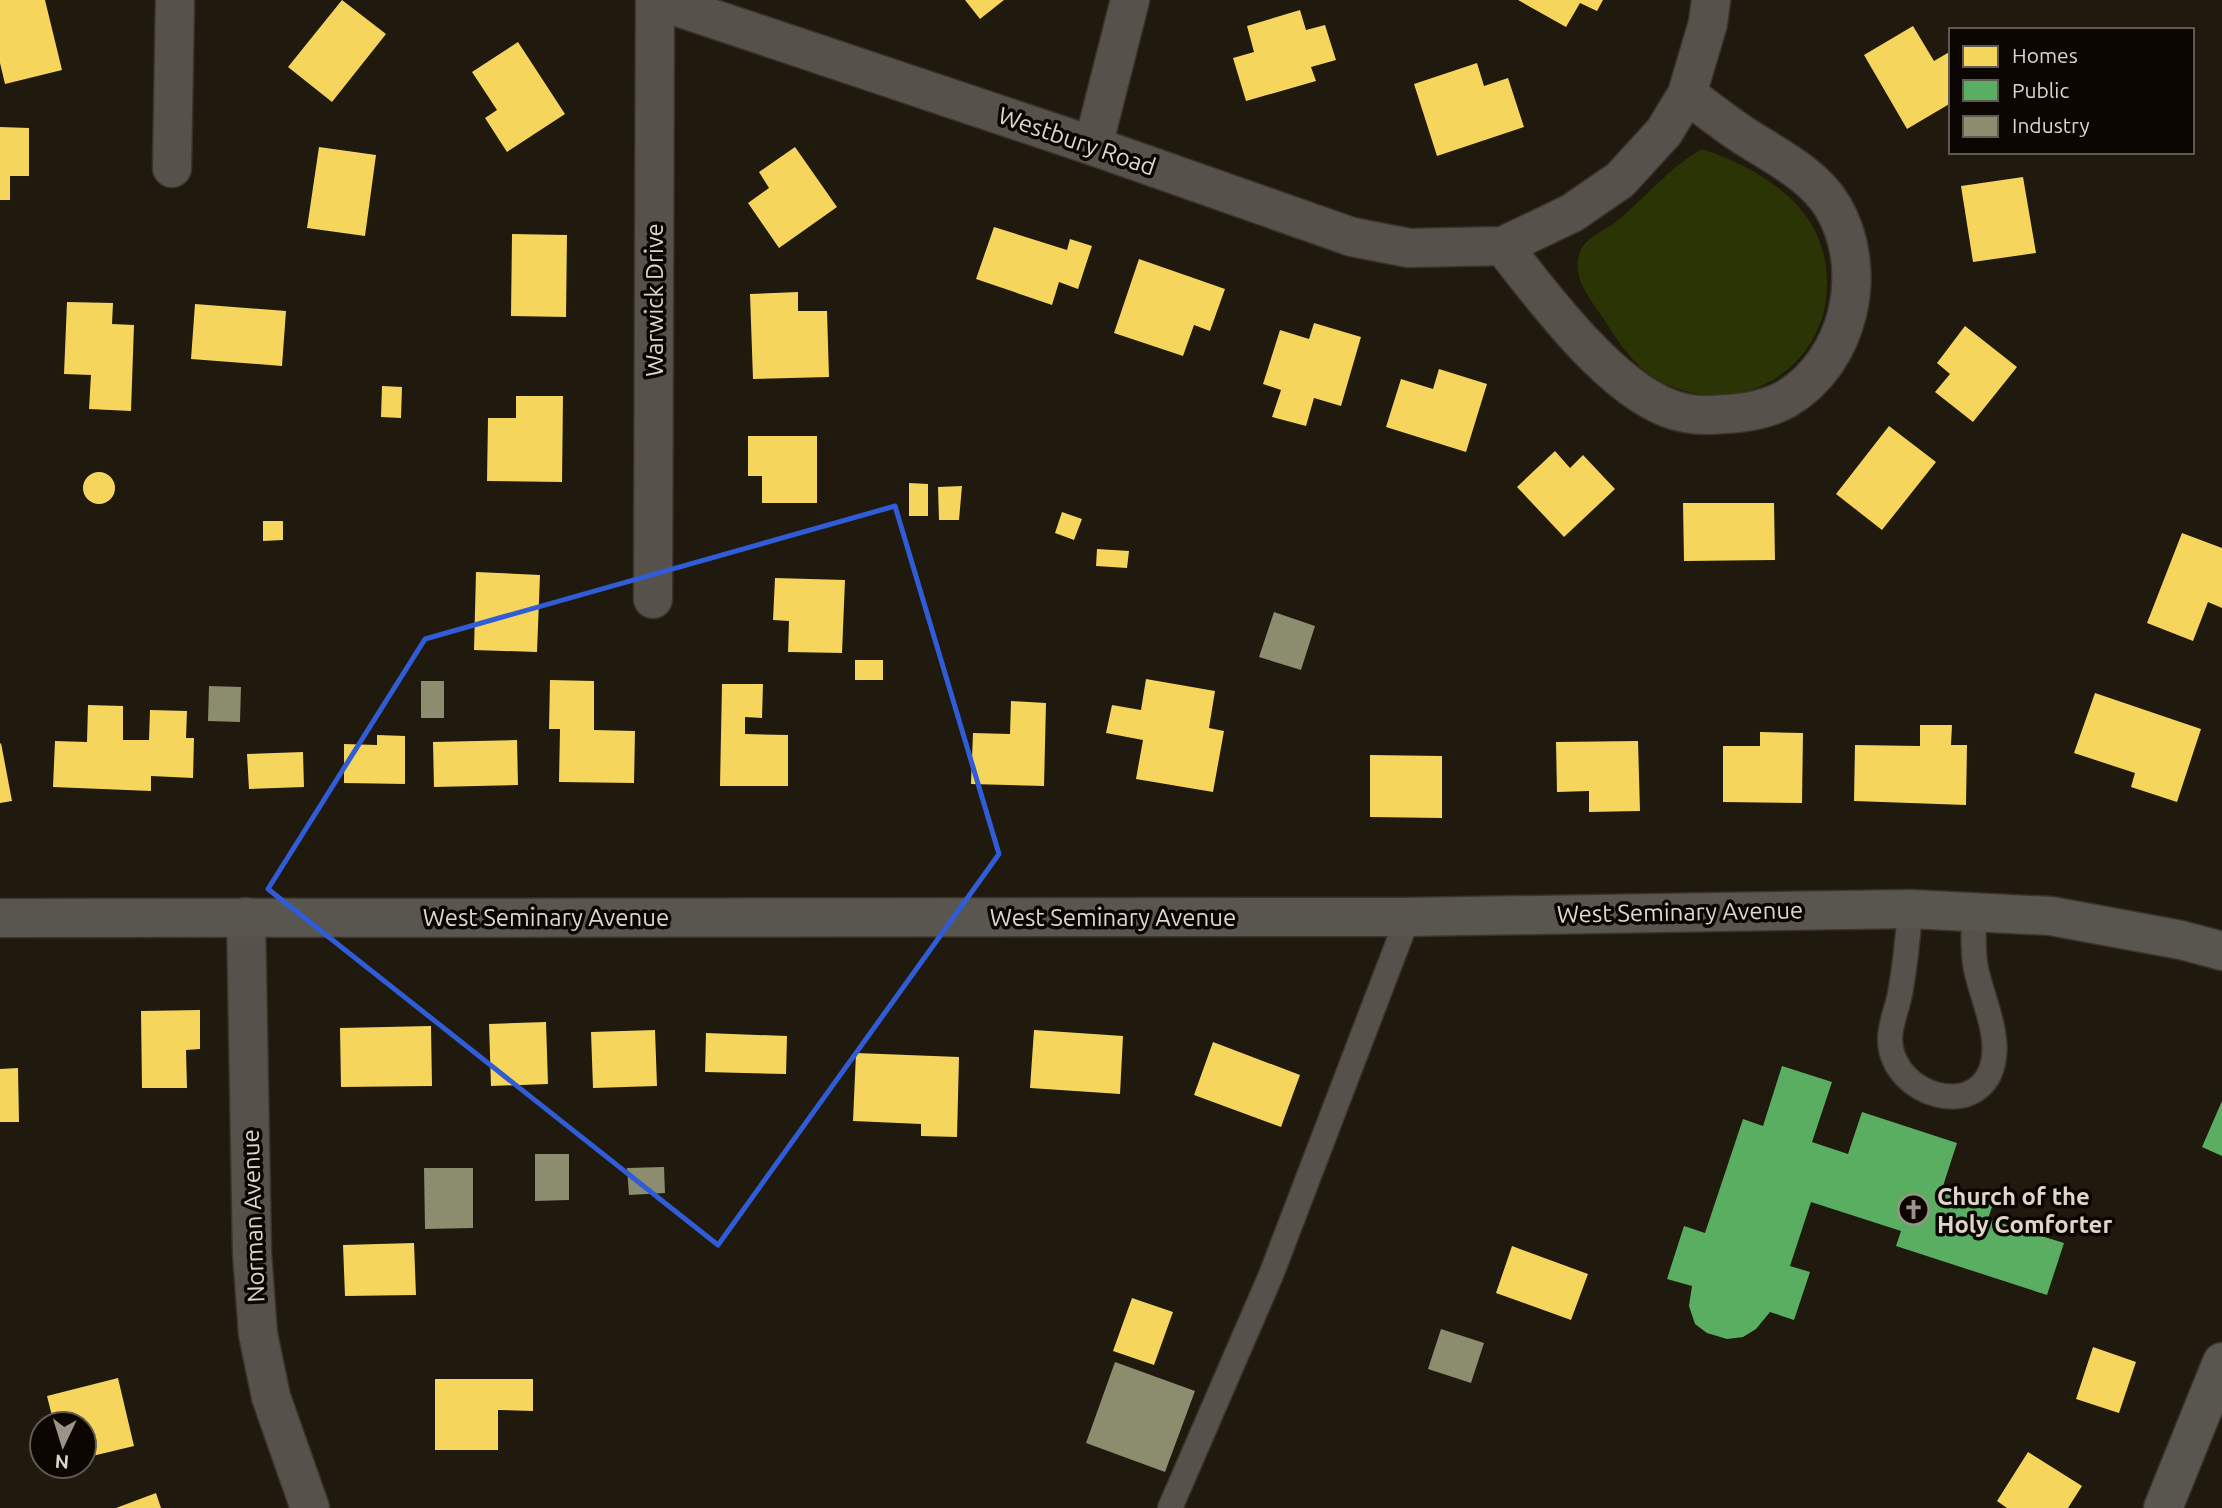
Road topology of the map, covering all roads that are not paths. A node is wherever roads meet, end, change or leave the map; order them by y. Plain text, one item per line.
1 (175, 0) edge
2 (656, 0) edge
3 (1130, 0) edge
4 (1711, 0) edge
5 (1687, 94) junction
6 (1093, 146) junction
7 (172, 168) dead end
8 (1503, 246) junction
9 (653, 599) dead end
10 (1910, 909) junction
11 (1974, 910) junction
12 (246, 917) junction
13 (1408, 917) junction
14 (0, 918) edge
15 (2222, 951) edge
16 (2222, 1362) edge
17 (310, 1508) edge
18 (1170, 1508) edge
19 (2164, 1508) edge

1 - 7 street
2 - 6 street, Westbury Road
2 - 9 street, Warwick Drive
3 - 6 street
4 - 5 street, Westbury Road
5 - 8 street, Westbury Road
5 - 8 street
6 - 8 street, Westbury Road
10 - 11 main road, West Seminary Avenue
10 - 11 lane
10 - 13 main road, West Seminary Avenue
11 - 15 main road, West Seminary Avenue
12 - 13 main road, West Seminary Avenue
12 - 14 main road, West Seminary Avenue
12 - 17 street, Norman Avenue
13 - 18 lane
16 - 19 main road

